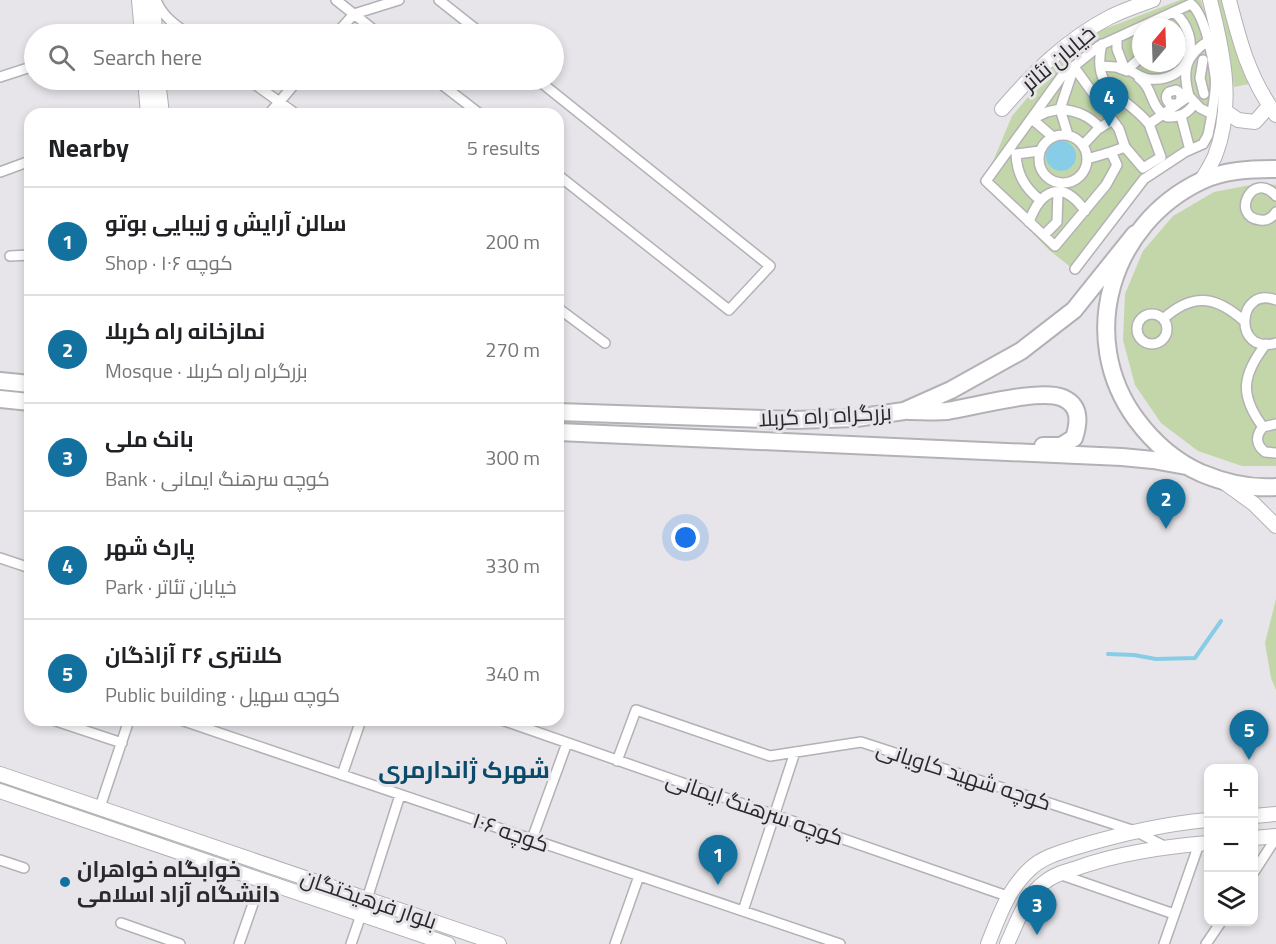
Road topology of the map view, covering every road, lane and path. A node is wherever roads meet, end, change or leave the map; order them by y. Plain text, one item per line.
1 (139, 0) edge
2 (155, 0) edge
3 (336, 0) edge
4 (399, 0) edge
5 (439, 0) edge
6 (1154, 0) edge
7 (1210, 0) edge
8 (1229, 0) edge
9 (1174, 12) junction
10 (354, 14) junction
11 (1165, 18) edge
12 (1180, 18) edge
13 (141, 24) edge
14 (155, 24) edge
15 (174, 24) edge
16 (345, 24) edge
17 (366, 24) edge
18 (469, 24) edge
19 (1186, 29) edge
20 (1132, 34) edge
21 (1117, 38) junction
22 (1208, 41) junction
23 (1102, 44) junction
24 (1186, 56) edge
25 (1186, 58) edge
26 (1186, 60) edge
27 (1132, 65) edge
28 (1100, 66) junction
29 (1074, 67) junction
30 (24, 69) edge
31 (1128, 69) junction
32 (1139, 72) edge
33 (1174, 72) edge
34 (1184, 72) edge
35 (1138, 75) junction
36 (0, 76) edge
37 (1202, 77) junction
38 (1216, 77) junction
39 (146, 90) edge
40 (159, 90) edge
41 (263, 90) edge
42 (289, 90) edge
43 (449, 90) edge
44 (550, 90) edge
45 (1191, 98) junction
46 (279, 102) junction
47 (147, 108) edge
48 (161, 108) edge
49 (274, 108) edge
50 (288, 108) edge
51 (472, 108) edge
52 (1002, 109) dead end
53 (1060, 109) junction
54 (1273, 111) edge
55 (1218, 113) junction
56 (1163, 114) junction
57 (1181, 116) junction
58 (1032, 119) junction
59 (1112, 120) junction
60 (1149, 124) junction
61 (1100, 127) junction
62 (1068, 135) junction
63 (1053, 137) junction
64 (1083, 145) junction
65 (1125, 147) junction
66 (1190, 150) junction
67 (1040, 152) junction
68 (1111, 152) junction
69 (1011, 154) junction
70 (1087, 159) junction
71 (24, 163) edge
72 (1276, 169) edge
73 (0, 172) edge
74 (564, 180) edge
75 (1053, 181) junction
76 (1201, 181) junction
77 (1070, 182) junction
78 (1053, 193) junction
79 (1276, 196) edge
80 (1077, 199) junction
81 (1040, 200) junction
82 (1085, 211) junction
83 (1274, 218) edge
84 (1029, 222) junction
85 (1057, 222) junction
86 (1069, 231) junction
87 (1135, 234) junction
88 (1044, 235) junction
89 (24, 255) edge
90 (10, 256) dead end
91 (1075, 269) dead end
92 (1276, 300) edge
93 (564, 312) edge
94 (1163, 319) dead end
95 (1244, 321) junction
96 (605, 343) dead end
97 (1276, 343) edge
98 (1266, 344) junction
99 (0, 381) edge
100 (24, 383) edge
101 (0, 399) edge
102 (24, 401) edge
103 (904, 411) junction
104 (564, 412) edge
105 (1276, 424) edge
106 (1263, 427) junction
107 (564, 432) edge
108 (970, 448) junction
109 (1276, 453) edge
110 (1186, 466) junction
111 (1225, 483) junction
112 (1276, 487) edge
113 (1276, 526) edge
114 (0, 558) edge
115 (24, 566) edge
116 (71, 726) edge
117 (127, 726) edge
118 (199, 726) edge
119 (359, 726) edge
120 (519, 726) edge
121 (122, 743) junction
122 (567, 743) junction
123 (795, 752) junction
124 (617, 760) junction
125 (0, 774) edge
126 (342, 775) junction
127 (0, 791) edge
128 (400, 795) junction
129 (100, 807) junction
130 (1276, 814) edge
131 (774, 815) junction
132 (1258, 816) edge
133 (1204, 821) edge
134 (1136, 831) junction
135 (1276, 837) edge
136 (1258, 838) edge
137 (532, 839) junction
138 (1204, 843) edge
139 (1166, 847) junction
140 (0, 860) edge
141 (1258, 866) edge
142 (24, 868) dead end
143 (1059, 874) junction
144 (639, 876) junction
145 (1007, 896) junction
146 (368, 898) junction
147 (254, 901) dead end
148 (743, 911) junction
149 (1174, 914) junction
150 (361, 915) junction
151 (121, 923) dead end
152 (1218, 926) edge
153 (180, 944) edge
154 (239, 944) edge
155 (351, 944) edge
156 (448, 944) edge
157 (499, 944) edge
158 (615, 944) edge
159 (840, 944) edge
160 (987, 944) edge
161 (1007, 944) edge
162 (1164, 944) edge
163 (1206, 944) edge

1 - 13 main road
2 - 14 main road
2 - 15 street
3 - 10 street
4 - 10 street
5 - 18 street
6 - 52 main road, خیابان تئاتر
7 - 55 main road
8 - 54 main road
9 - 11 street
9 - 12 street
9 - 22 street
10 - 16 street
10 - 17 street
19 - 24 street
20 - 21 street
21 - 23 street
21 - 31 street
22 - 25 street
22 - 38 street
23 - 28 street
23 - 29 street
26 - 37 street
27 - 31 street
28 - 56 street
28 - 60 street
29 - 53 street
29 - 58 street
29 - 59 street
30 - 36 street
31 - 35 street
32 - 35 street
33 - 35 street
34 - 45 street
37 - 38 street
37 - 45 street
38 - 55 street
39 - 47 main road
40 - 48 main road
41 - 46 street
42 - 46 street
43 - 51 street
44 - 74 street
45 - 55 street
45 - 56 street
45 - 57 street
46 - 49 street
46 - 50 street
53 - 58 street
53 - 61 street
53 - 62 street
54 - 55 main road
55 - 66 street
55 - 76 main road
56 - 57 street
56 - 60 street
57 - 66 street
58 - 63 street
58 - 69 street
59 - 61 street
59 - 65 street
60 - 65 street
61 - 64 street
62 - 63 street
62 - 64 street
63 - 67 street
64 - 70 street
65 - 68 street
66 - 91 street
67 - 69 street
67 - 75 street
68 - 70 street
68 - 82 street
69 - 81 street
69 - 84 street
70 - 77 street
71 - 73 street
72 - 76 highway
75 - 77 street
75 - 78 street
76 - 87 highway
77 - 80 street
78 - 80 street
78 - 81 street
78 - 85 street
79 - 83 street
80 - 82 street
81 - 84 street
82 - 86 street
84 - 88 street
85 - 86 street
85 - 88 street
86 - 88 street
87 - 103 highway, بزرگراه راه کربلا
87 - 110 highway
89 - 90 street
92 - 95 street
93 - 96 street
94 - 95 street
95 - 98 street
97 - 98 street
98 - 106 street
99 - 100 highway
101 - 102 highway
103 - 104 highway, بزرگراه راه کربلا
103 - 108 highway
105 - 106 street
106 - 109 street
107 - 108 highway, بزرگراه راه کربلا
108 - 110 highway, بزرگراه راه کربلا
110 - 111 highway
111 - 112 highway
111 - 113 main road
114 - 115 street
116 - 121 street
117 - 121 street
118 - 126 street, کوچه ۱۰۶
119 - 126 street
120 - 122 street, کوچه سرهنگ ایمانی
121 - 129 street
122 - 124 street, کوچه سرهنگ ایمانی
122 - 137 street
123 - 124 street, کوچه شهید کاویانی
123 - 131 street
123 - 134 street, کوچه شهید کاویانی
124 - 131 street, کوچه سرهنگ ایمانی
125 - 129 main road, بلوار فرهیختگان
126 - 128 street, کوچه ۱۰۶
127 - 150 main road, بلوار فرهیختگان
128 - 137 street, کوچه ۱۰۶
128 - 146 street
129 - 146 main road, بلوار فرهیختگان
130 - 132 main road
131 - 145 street, کوچه سرهنگ ایمانی
131 - 148 street
133 - 134 main road
134 - 139 street, کوچه شهید کاویانی
134 - 145 main road
135 - 136 main road
135 - 141 street
137 - 144 street, کوچه ۱۰۶
138 - 139 main road
138 - 149 street
139 - 143 main road
140 - 142 street
143 - 149 street
143 - 161 main road
144 - 148 street, کوچه ۱۰۶
144 - 158 street
145 - 160 main road
146 - 157 main road, بلوار فرهیختگان
147 - 154 street
148 - 159 street, کوچه ۱۰۶
149 - 162 street
150 - 155 street
150 - 156 main road, بلوار فرهیختگان
151 - 153 street
152 - 163 street

